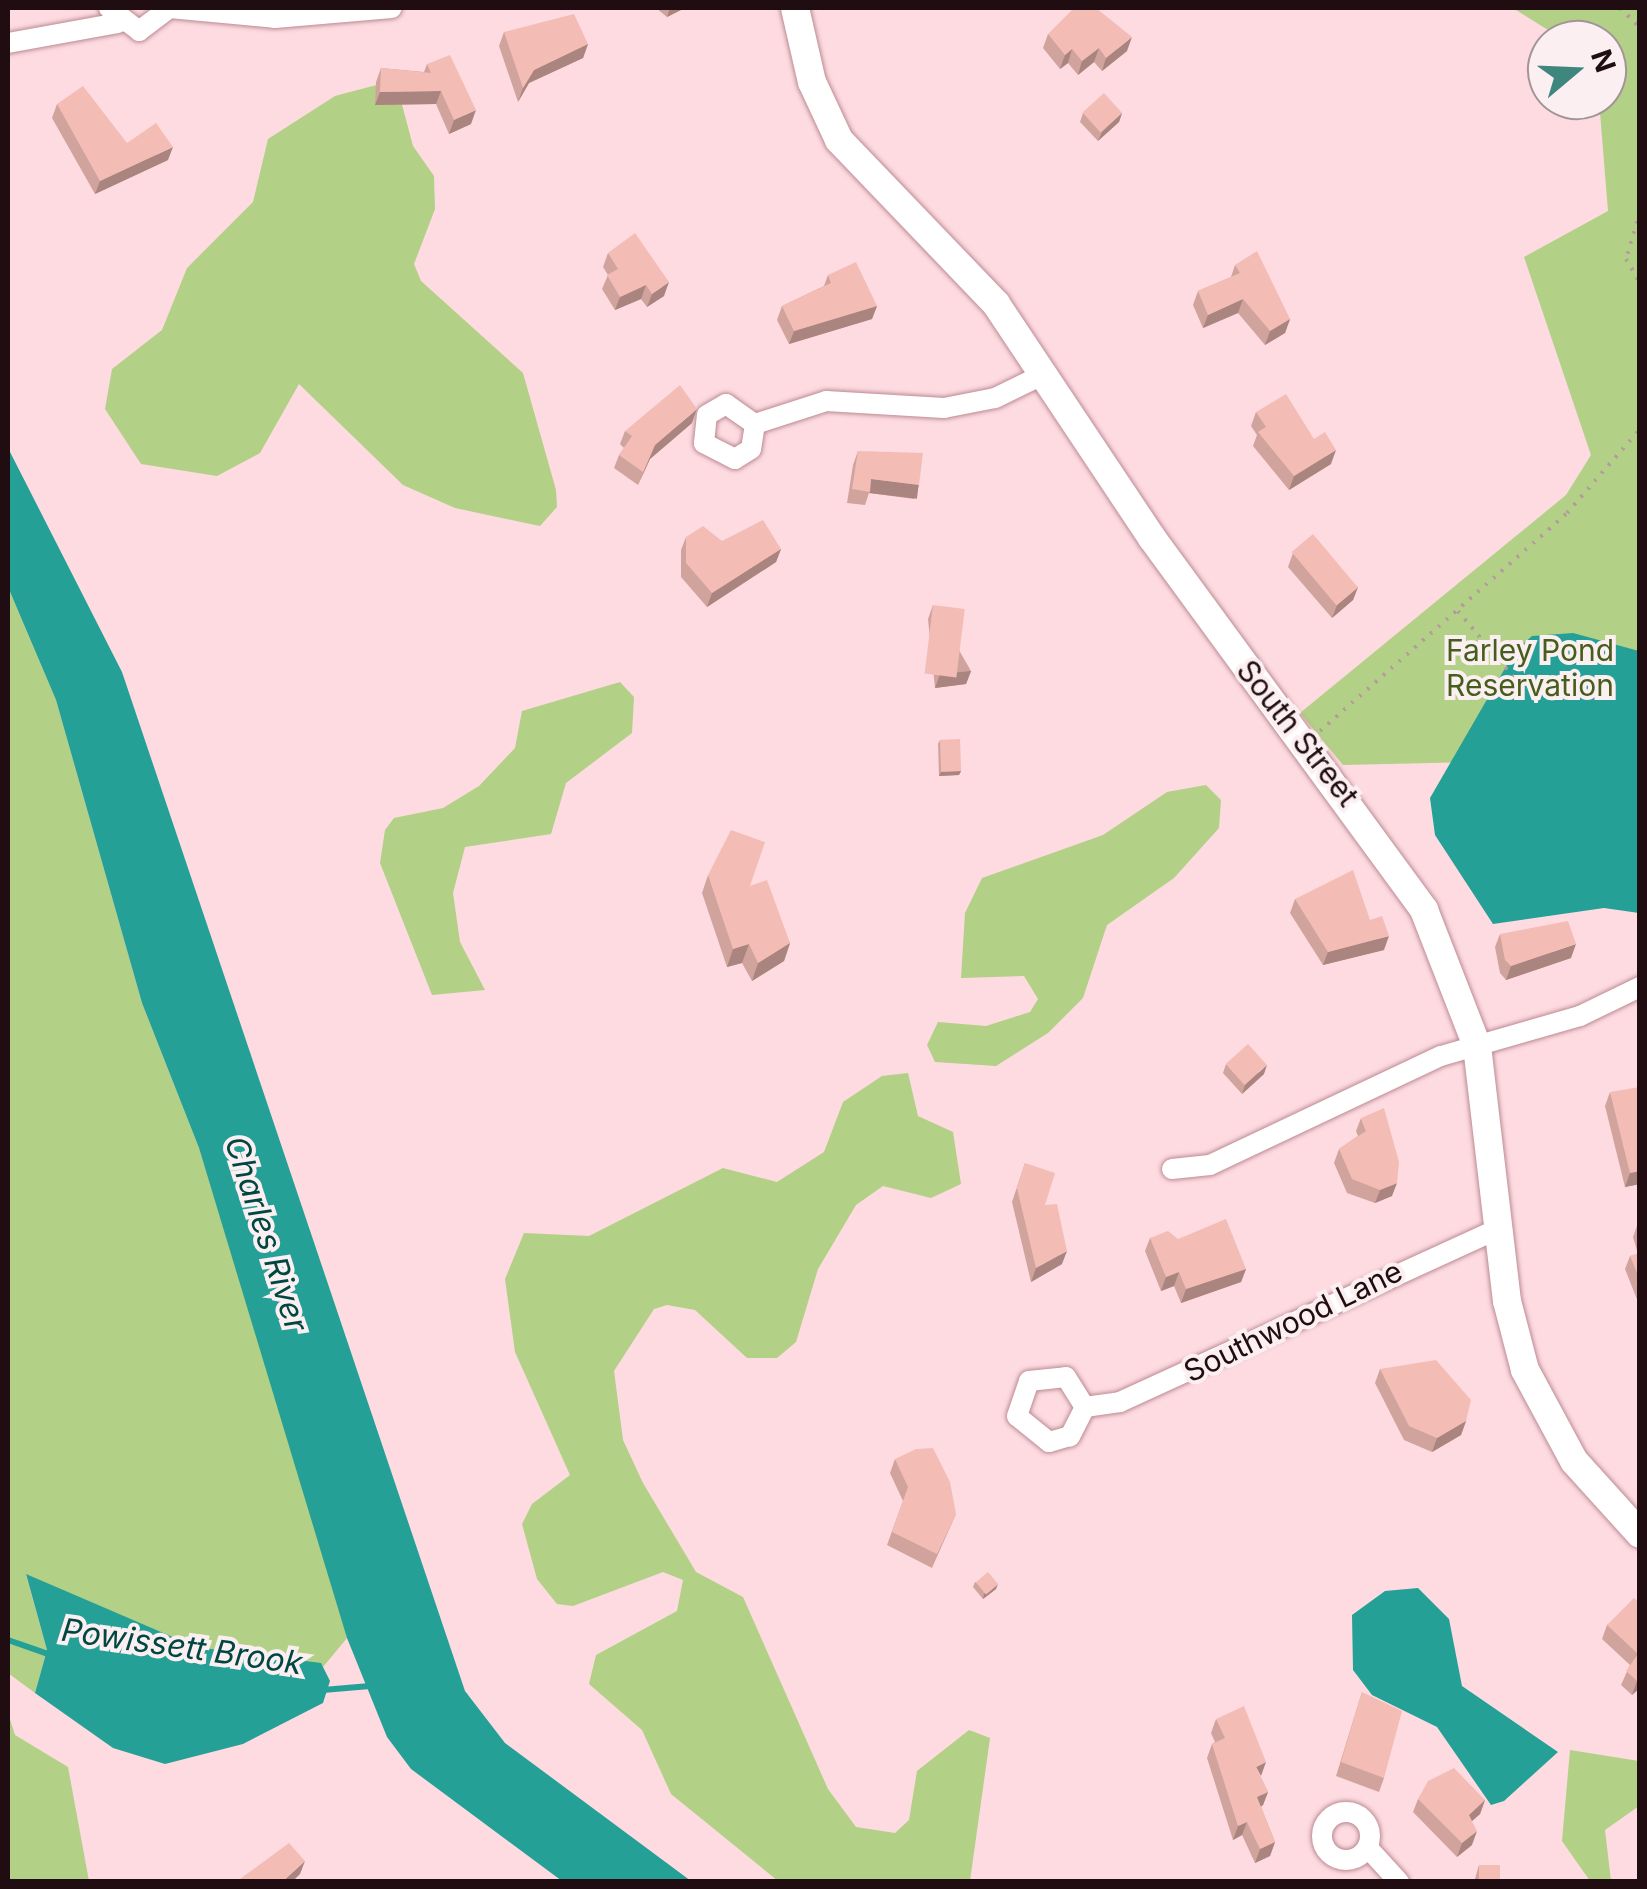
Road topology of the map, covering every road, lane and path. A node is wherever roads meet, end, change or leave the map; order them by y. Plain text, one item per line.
1 (170, 8) edge
2 (392, 8) edge
3 (795, 8) edge
4 (1620, 8) edge
5 (113, 15) edge
6 (1640, 27) edge
7 (8, 43) edge
8 (1640, 211) edge
9 (1640, 283) edge
10 (1044, 374) junction
11 (755, 424) dead end
12 (1640, 429) edge
13 (1458, 611) junction
14 (1520, 684) dead end
15 (1308, 741) junction
16 (1640, 987) edge
17 (1477, 1046) junction
18 (1172, 1169) dead end
19 (1498, 1229) junction
20 (1085, 1407) dead end
21 (1640, 1534) edge
22 (1368, 1848) dead end
23 (1399, 1882) edge

1 - 2 street
1 - 5 street
3 - 10 street, South Street
4 - 6 path
5 - 7 street
8 - 9 path
10 - 11 street
10 - 15 street, South Street
12 - 13 path
13 - 14 path
13 - 15 path
15 - 17 street, South Street
16 - 17 street
17 - 18 street
17 - 19 street, South Street
19 - 20 street, Southwood Lane
19 - 21 street, South Street
22 - 23 street

